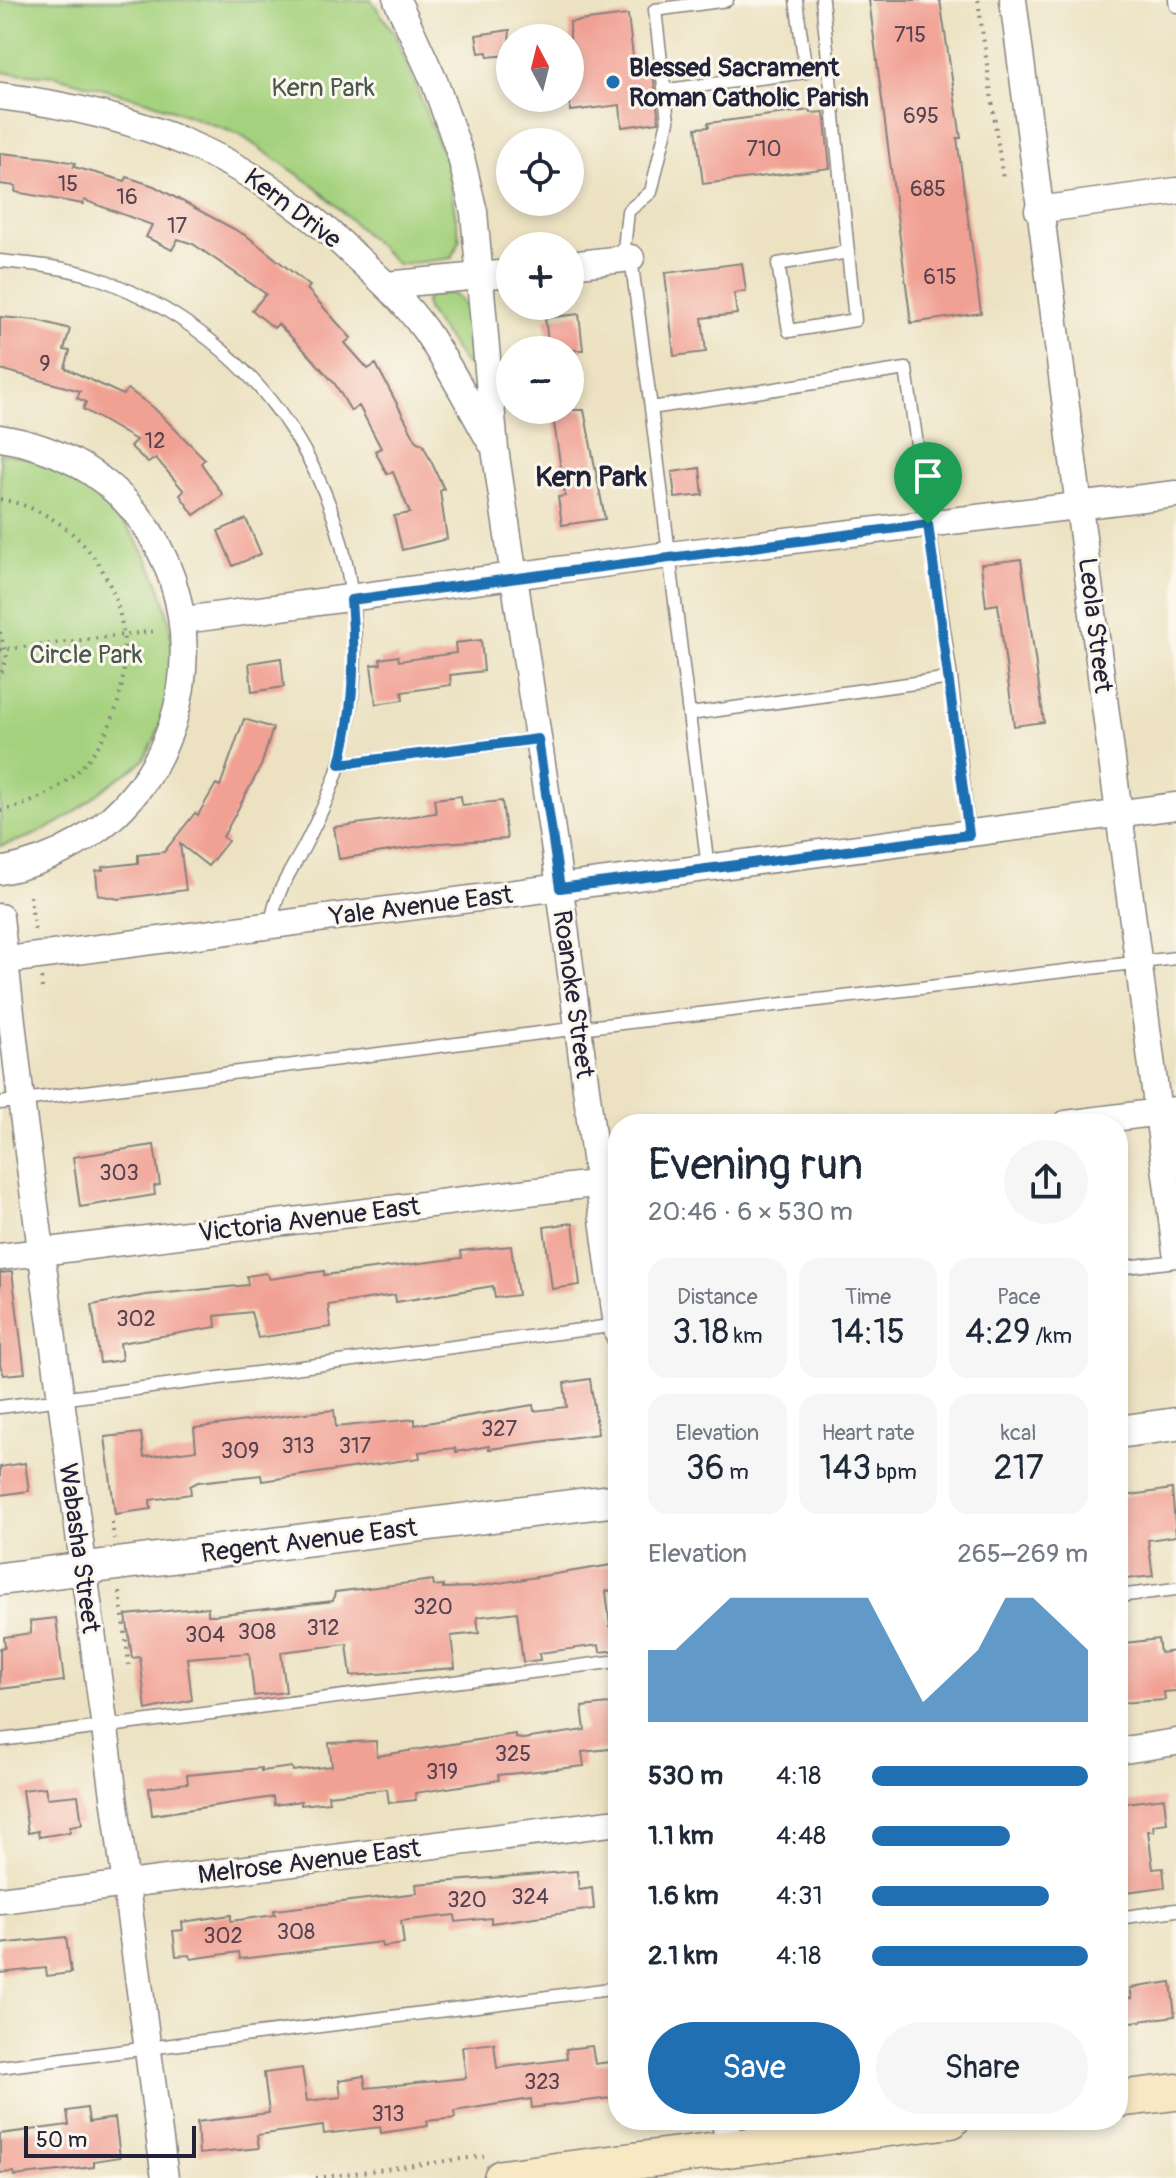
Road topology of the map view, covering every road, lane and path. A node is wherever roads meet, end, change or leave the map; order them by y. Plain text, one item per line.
1 (397, 0) edge
2 (727, 0) edge
3 (796, 0) edge
4 (822, 0) edge
5 (978, 0) edge
6 (1013, 0) edge
7 (654, 5) edge
8 (667, 90) junction
9 (0, 96) edge
10 (1003, 180) dead end
11 (1176, 191) edge
12 (1038, 210) junction
13 (848, 252) junction
14 (627, 258) junction
15 (0, 261) edge
16 (584, 263) edge
17 (496, 274) edge
18 (482, 276) junction
19 (386, 285) junction
20 (651, 408) junction
21 (0, 438) edge
22 (495, 449) junction
23 (1176, 494) edge
24 (0, 499) edge
25 (1080, 506) junction
26 (928, 524) junction
27 (669, 555) junction
28 (515, 577) junction
29 (351, 600) junction
30 (184, 623) junction
31 (0, 632) edge
32 (125, 635) junction
33 (0, 650) edge
34 (7, 650) junction
35 (0, 677) edge
36 (951, 678) junction
37 (690, 714) junction
38 (538, 739) junction
39 (340, 764) junction
40 (1176, 806) edge
41 (0, 811) edge
42 (1120, 815) junction
43 (969, 835) junction
44 (708, 868) junction
45 (0, 871) edge
46 (560, 888) junction
47 (0, 917) edge
48 (271, 924) junction
49 (1176, 958) edge
50 (2, 960) edge
51 (1137, 963) junction
52 (579, 1028) junction
53 (10, 1102) edge
54 (1167, 1111) edge
55 (1128, 1116) edge
56 (608, 1177) edge
57 (608, 1182) edge
58 (1176, 1251) edge
59 (41, 1252) junction
60 (0, 1257) edge
61 (1176, 1261) edge
62 (1128, 1267) edge
63 (608, 1329) edge
64 (60, 1399) junction
65 (0, 1407) edge
66 (1176, 1424) edge
67 (1128, 1431) edge
68 (608, 1501) edge
69 (82, 1569) junction
70 (0, 1579) edge
71 (1176, 1589) edge
72 (1128, 1595) edge
73 (608, 1662) edge
74 (103, 1726) junction
75 (0, 1740) edge
76 (1176, 1742) edge
77 (1128, 1749) edge
78 (608, 1823) edge
79 (124, 1884) junction
80 (0, 1900) edge
81 (1176, 1910) edge
82 (1128, 1917) edge
83 (608, 1989) edge
84 (145, 2050) junction
85 (0, 2067) edge
86 (1176, 2092) edge
87 (1128, 2098) edge
88 (791, 2130) edge
89 (727, 2134) edge
90 (165, 2178) edge
91 (502, 2178) edge

1 - 18 street, Roanoke Street
2 - 7 lane
3 - 8 lane
4 - 13 lane
5 - 10 path
6 - 12 street, Leola Street
7 - 8 lane
8 - 14 lane
9 - 19 street, Kern Drive
11 - 12 street
12 - 25 street, Leola Street
13 - 13 lane
14 - 16 street
14 - 20 lane
15 - 29 lane
17 - 18 street
18 - 19 street
18 - 22 street, Roanoke Street
19 - 22 street, Kern Drive
20 - 26 lane
20 - 27 lane
21 - 30 street
22 - 28 street, Roanoke Street
23 - 25 street
24 - 32 path
25 - 26 street
25 - 42 street, Leola Street
26 - 27 street
26 - 36 lane
27 - 28 street
27 - 37 lane
28 - 29 street
28 - 38 street, Roanoke Street
29 - 30 street
29 - 39 lane
30 - 32 path
30 - 45 street
31 - 34 path
32 - 34 path
32 - 41 path
33 - 34 path
34 - 35 path
36 - 37 lane
36 - 43 lane
37 - 44 lane
38 - 39 lane
38 - 46 street, Roanoke Street
39 - 48 lane
40 - 42 street, Yale Avenue East
42 - 43 street, Yale Avenue East
42 - 51 street, Leola Street
43 - 44 street, Yale Avenue East
44 - 46 street, Yale Avenue East
46 - 48 street, Yale Avenue East
46 - 52 street, Roanoke Street
47 - 50 street, Wabasha Street
48 - 50 street, Yale Avenue East
49 - 51 lane
50 - 53 street, Wabasha Street
51 - 52 lane
51 - 54 street, Leola Street
52 - 53 lane
52 - 56 street, Roanoke Street
53 - 59 street, Wabasha Street
54 - 55 street
54 - 58 street, Leola Street
57 - 59 street, Victoria Avenue East
59 - 60 street, Victoria Avenue East
59 - 64 street, Wabasha Street
61 - 62 lane
63 - 64 lane
64 - 65 lane
64 - 69 street, Wabasha Street
66 - 67 street
68 - 69 street, Regent Avenue East
69 - 70 street, Regent Avenue East
69 - 74 street, Wabasha Street
71 - 72 lane
73 - 74 lane
74 - 75 lane
74 - 79 street, Wabasha Street
76 - 77 street
78 - 79 street, Melrose Avenue East
79 - 80 street, Melrose Avenue East
79 - 84 street, Wabasha Street
81 - 82 lane
83 - 84 lane
84 - 85 lane
84 - 90 street, Wabasha Street
86 - 87 main road
88 - 89 main road
89 - 91 main road

